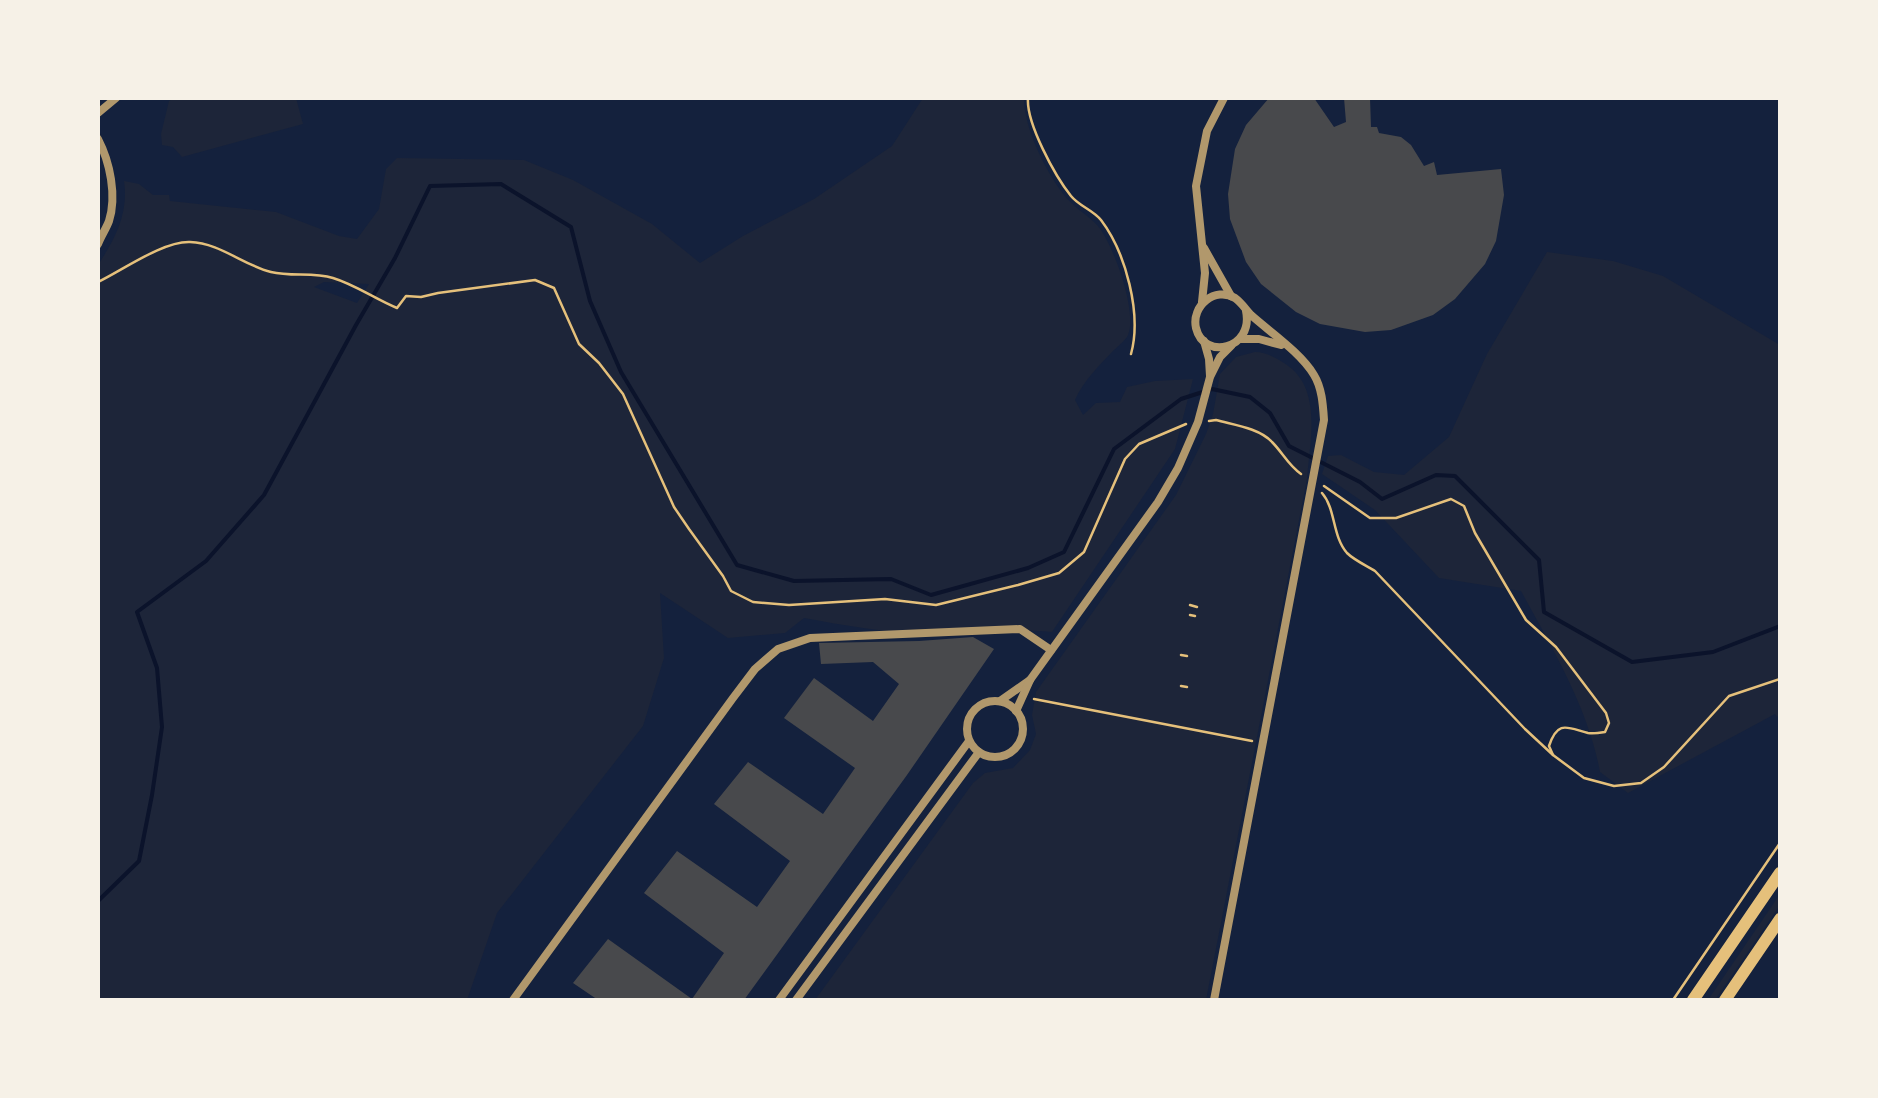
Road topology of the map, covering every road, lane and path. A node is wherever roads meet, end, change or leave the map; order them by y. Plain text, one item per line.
1 (116, 98) edge
2 (1028, 98) edge
3 (1224, 98) edge
4 (98, 113) edge
5 (98, 139) edge
6 (98, 244) edge
7 (1202, 245) junction
8 (98, 282) edge
9 (1231, 296) junction
10 (1202, 302) junction
11 (1246, 311) junction
12 (1241, 339) junction
13 (1204, 341) junction
14 (1231, 346) junction
15 (1287, 347) junction
16 (1131, 354) dead end
17 (1210, 377) junction
18 (1198, 422) junction
19 (1314, 478) junction
20 (1190, 606) dead end
21 (1197, 607) dead end
22 (1052, 650) junction
23 (1780, 679) edge
24 (1030, 680) junction
25 (1032, 698) dead end
26 (1000, 701) junction
27 (1016, 711) junction
28 (1174, 719) dead end
29 (1172, 726) junction
30 (969, 741) junction
31 (1264, 743) junction
32 (979, 752) junction
33 (1553, 755) junction
34 (1780, 843) edge
35 (1780, 873) edge
36 (1780, 919) edge
37 (514, 1000) edge
38 (778, 1000) edge
39 (796, 1000) edge
40 (1214, 1000) edge
41 (1672, 1000) edge
42 (1693, 1000) edge
43 (1725, 1000) edge

1 - 4 street
2 - 16 path
3 - 7 street
5 - 6 street
7 - 9 street
7 - 10 street
8 - 18 path
9 - 10 street
9 - 11 street
10 - 13 street
11 - 12 street
11 - 15 street
12 - 14 street
12 - 15 street
13 - 14 street
13 - 17 street
14 - 17 street
15 - 19 street
17 - 18 street
18 - 19 path
18 - 22 street
19 - 31 street
19 - 33 path
19 - 33 path
20 - 21 path
22 - 24 street
22 - 37 street
23 - 33 path
24 - 26 street
24 - 27 street
25 - 29 path
26 - 27 street
26 - 30 street
27 - 32 street
28 - 29 path
29 - 31 path
30 - 32 street
30 - 38 street
31 - 40 street
32 - 39 street
34 - 41 path
35 - 42 highway
36 - 43 highway

